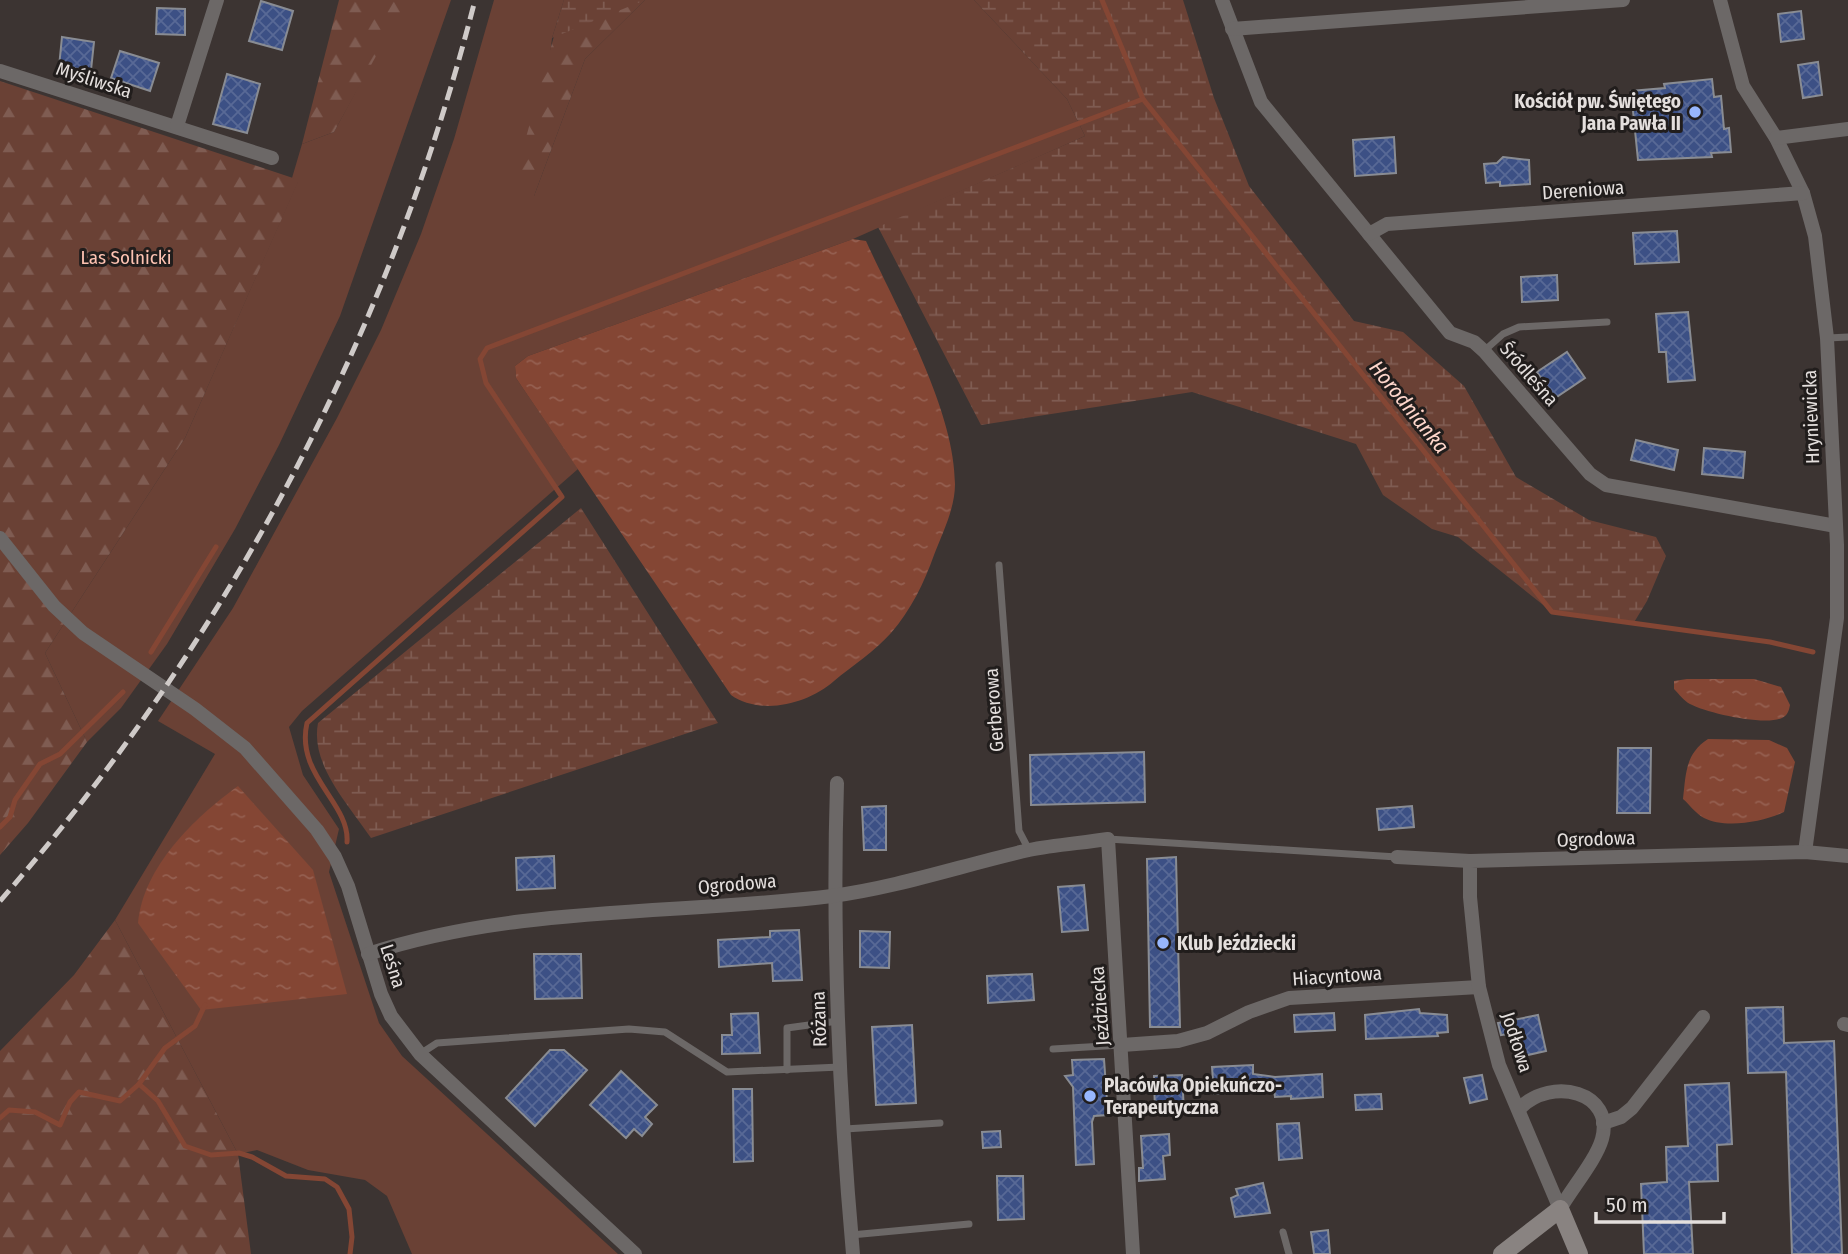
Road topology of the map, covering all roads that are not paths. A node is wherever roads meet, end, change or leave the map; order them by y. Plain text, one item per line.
1 (217, 0) edge
2 (1222, 0) edge
3 (1623, 0) edge
4 (1720, 0) edge
5 (1232, 29) junction
6 (0, 71) edge
7 (177, 126) junction
8 (1848, 129) edge
9 (1776, 138) junction
10 (272, 158) dead end
11 (1803, 193) junction
12 (1369, 234) junction
13 (1607, 322) dead end
14 (1848, 337) edge
15 (1827, 338) junction
16 (1484, 351) junction
17 (1836, 526) junction
18 (0, 538) edge
19 (1843, 544) edge
20 (999, 565) dead end
21 (836, 783) dead end
22 (1108, 839) junction
23 (1029, 850) junction
24 (1805, 852) junction
25 (1848, 856) edge
26 (1397, 857) joint
27 (1470, 862) junction
28 (833, 896) junction
29 (368, 954) junction
30 (1479, 987) junction
31 (1703, 1017) dead end
32 (838, 1021) junction
33 (1122, 1045) junction
34 (1053, 1049) dead end
35 (420, 1054) junction
36 (840, 1067) junction
37 (787, 1070) junction
38 (1520, 1108) junction
39 (940, 1123) dead end
40 (1603, 1123) junction
41 (845, 1129) junction
42 (1560, 1209) junction
43 (969, 1224) dead end
44 (1283, 1231) dead end
45 (851, 1235) junction
46 (635, 1254) edge
47 (853, 1254) edge
48 (1133, 1254) edge
49 (1289, 1254) edge
50 (1502, 1254) edge
51 (1579, 1254) edge

1 - 7 street
2 - 5 street, Śródleśna
3 - 5 street
4 - 9 street, Hryniewicka
5 - 12 street, Śródleśna
6 - 7 street, Myśliwska
7 - 10 street, Myśliwska
8 - 9 street
9 - 11 street, Hryniewicka
11 - 12 street, Dereniowa
11 - 15 street, Hryniewicka
12 - 16 street, Śródleśna
13 - 16 lane
14 - 15 lane
15 - 17 street, Hryniewicka
16 - 17 street, Śródleśna
17 - 19 street, Hryniewicka
18 - 29 street, Leśna
19 - 24 street, Hryniewicka
20 - 23 lane, Gerberowa
21 - 28 street, Różana
22 - 23 street, Ogrodowa
22 - 26 lane
22 - 33 street, Jeździecka
23 - 28 street, Ogrodowa
24 - 25 street, Ogrodowa
24 - 27 street, Ogrodowa
26 - 27 street, Ogrodowa
27 - 30 street
28 - 29 street, Ogrodowa
28 - 32 street, Różana
29 - 35 street, Leśna
30 - 33 street, Hiacyntowa
30 - 38 street, Jodłowa
31 - 40 street
32 - 36 street, Różana
32 - 37 lane
33 - 34 lane
33 - 48 street, Jeździecka
35 - 37 lane
35 - 46 street, Leśna
36 - 37 lane
36 - 41 street, Różana
38 - 40 street, Jodłowa
38 - 42 street, Jodłowa
39 - 41 lane
40 - 42 street
41 - 45 street, Różana
42 - 50 street
42 - 51 street, Jodłowa
43 - 45 lane
44 - 49 lane
45 - 47 street, Różana

